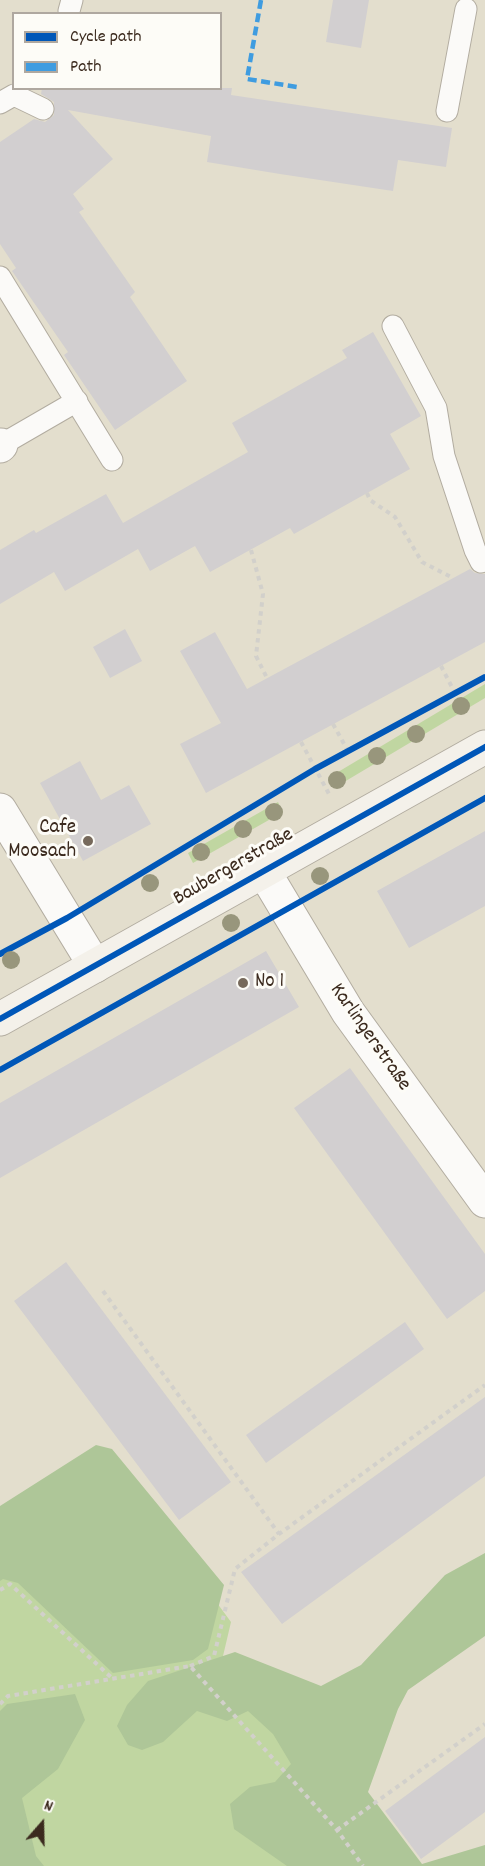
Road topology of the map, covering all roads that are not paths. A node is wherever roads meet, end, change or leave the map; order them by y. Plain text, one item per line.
1 (466, 9) dead end
2 (0, 103) edge
3 (44, 109) dead end
4 (447, 111) dead end
5 (0, 277) edge
6 (393, 326) dead end
7 (77, 401) junction
8 (0, 445) edge
9 (112, 460) dead end
10 (481, 562) dead end
11 (485, 747) edge
12 (0, 810) edge
13 (263, 870) junction
14 (94, 966) junction
15 (0, 1019) edge
16 (485, 1200) edge

1 - 4 lane
2 - 3 lane
5 - 7 lane
6 - 10 lane
7 - 8 lane
7 - 9 lane
11 - 13 street, Baubergerstraße
12 - 14 street
13 - 14 street, Baubergerstraße
13 - 16 street, Karlingerstraße
14 - 15 street, Baubergerstraße

